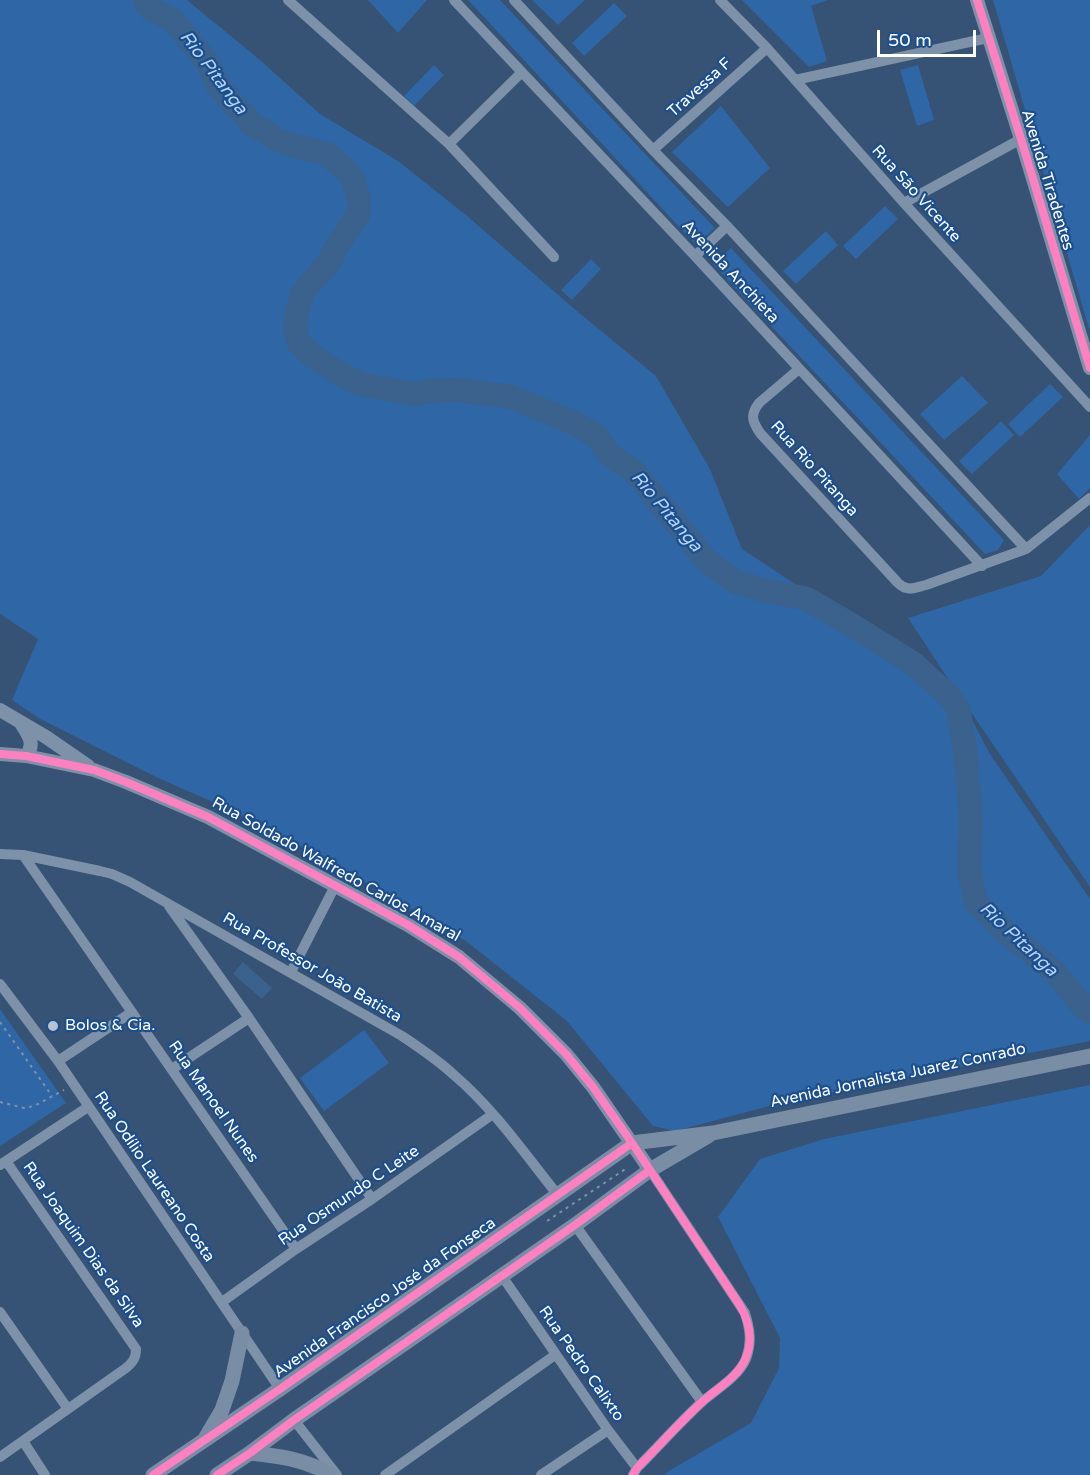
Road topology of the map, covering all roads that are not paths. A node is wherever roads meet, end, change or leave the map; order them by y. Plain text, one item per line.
1 (288, 0) edge
2 (454, 0) edge
3 (514, 0) edge
4 (720, 0) edge
5 (977, 0) edge
6 (988, 38) junction
7 (766, 48) junction
8 (521, 73) junction
9 (795, 80) junction
10 (1021, 139) junction
11 (449, 144) junction
12 (653, 150) junction
13 (904, 203) junction
14 (727, 226) junction
15 (695, 255) junction
16 (554, 257) dead end
17 (1090, 368) edge
18 (799, 369) junction
19 (1090, 407) edge
20 (1090, 498) edge
21 (1026, 549) junction
22 (982, 566) junction
23 (0, 710) edge
24 (20, 721) junction
25 (0, 754) edge
26 (26, 756) junction
27 (94, 770) junction
28 (0, 854) edge
29 (23, 855) junction
30 (335, 886) junction
31 (168, 904) junction
32 (291, 972) junction
33 (0, 984) edge
34 (132, 1012) junction
35 (249, 1018) junction
36 (1090, 1056) edge
37 (58, 1061) junction
38 (172, 1069) junction
39 (88, 1107) junction
40 (493, 1114) junction
41 (713, 1133) junction
42 (632, 1143) junction
43 (3, 1163) edge
44 (650, 1170) junction
45 (557, 1194) junction
46 (372, 1199) junction
47 (575, 1225) junction
48 (296, 1249) junction
49 (502, 1276) junction
50 (222, 1302) junction
51 (0, 1312) edge
52 (242, 1333) junction
53 (555, 1355) junction
54 (279, 1389) junction
55 (702, 1402) junction
56 (68, 1409) junction
57 (294, 1420) junction
58 (608, 1430) junction
59 (23, 1442) junction
60 (203, 1442) junction
61 (249, 1453) junction
62 (0, 1457) edge
63 (171, 1469) edge
64 (635, 1472) edge
65 (45, 1475) edge
66 (153, 1475) edge
67 (217, 1475) edge
68 (331, 1475) edge
69 (337, 1475) edge
70 (385, 1475) edge
71 (541, 1475) edge

1 - 11 street
2 - 8 street, Avenida Anchieta
3 - 12 street, Avenida Anchieta
4 - 7 street, Rua São Vicente
5 - 6 street, Avenida Tiradentes
6 - 9 street
6 - 10 street, Avenida Tiradentes
7 - 9 street, Rua São Vicente
7 - 12 street, Travessa F
8 - 11 street
8 - 15 street, Avenida Anchieta
9 - 13 street, Rua São Vicente
10 - 13 street
10 - 17 street, Avenida Tiradentes
11 - 16 street
12 - 14 street, Avenida Anchieta
13 - 19 street, Rua São Vicente
14 - 15 street
14 - 21 street, Avenida Anchieta
15 - 18 street, Avenida Anchieta
18 - 22 street, Avenida Anchieta
18 - 22 street, Rua Rio Pitanga
20 - 21 street
21 - 22 street
23 - 24 street
24 - 26 street
24 - 27 street
25 - 26 street
26 - 27 street
27 - 30 street, Rua Soldado Walfredo Carlos Amaral
28 - 29 street, Rua Professor João Batista
29 - 31 street, Rua Professor João Batista
29 - 34 street, Rua Manoel Nunes
30 - 32 street
30 - 42 street, Rua Soldado Walfredo Carlos Amaral
31 - 32 street, Rua Professor João Batista
31 - 35 street
32 - 40 street, Rua Professor João Batista
33 - 37 street, Rua Odílio Laureano Costa
34 - 37 street
34 - 38 street, Rua Manoel Nunes
35 - 38 street
35 - 46 street
36 - 41 main road, Avenida Jornalista Juarez Conrado
37 - 39 street, Rua Odílio Laureano Costa
38 - 48 street, Rua Manoel Nunes
39 - 43 street
39 - 50 street, Rua Odílio Laureano Costa
40 - 45 street, Rua Professor João Batista
40 - 46 street, Rua Osmundo C Leite
41 - 42 main road, Avenida Jornalista Juarez Conrado
41 - 44 main road, Avenida Jornalista Juarez Conrado
42 - 44 street, Rua Soldado Walfredo Carlos Amaral
42 - 45 main road, Avenida Francisco José da Fonseca
43 - 56 street, Rua Joaquim Dias da Silva
44 - 47 main road
44 - 55 street
45 - 54 main road, Avenida Francisco José da Fonseca
46 - 48 street, Rua Osmundo C Leite
47 - 49 main road
47 - 55 street
48 - 50 street, Rua Osmundo C Leite
49 - 53 street, Rua Pedro Calixto
49 - 57 main road
50 - 52 street, Rua Odílio Laureano Costa
51 - 56 street
52 - 54 street, Rua Odílio Laureano Costa
52 - 60 main road
53 - 58 street, Rua Pedro Calixto
53 - 70 street
54 - 60 main road, Avenida Francisco José da Fonseca
55 - 64 street
56 - 59 street, Rua Joaquim Dias da Silva
57 - 61 main road
57 - 69 street
58 - 64 street, Rua Pedro Calixto
58 - 71 street
59 - 62 street, Rua Joaquim Dias da Silva
59 - 65 street
60 - 63 main road, Avenida Francisco José da Fonseca
61 - 67 main road
61 - 68 main road
63 - 66 main road, Avenida Francisco José da Fonseca

